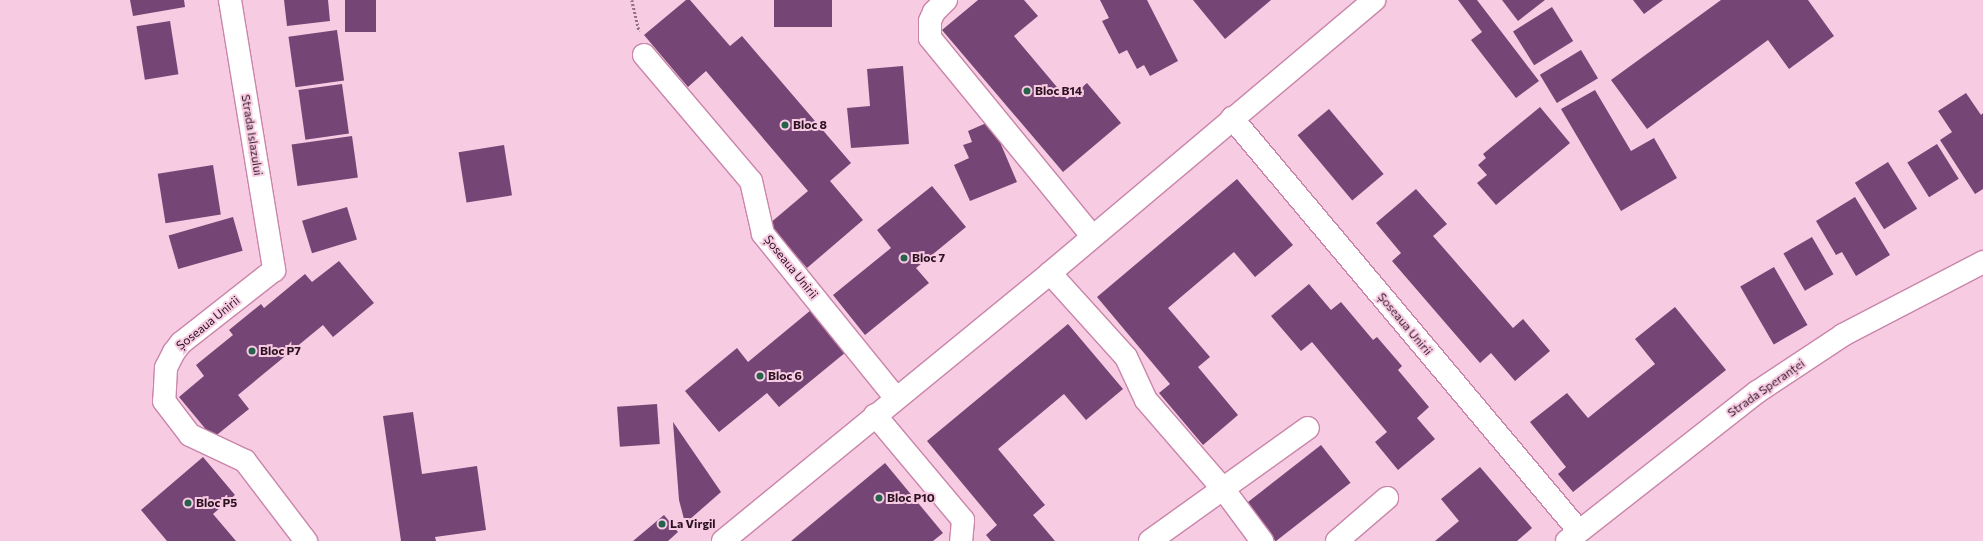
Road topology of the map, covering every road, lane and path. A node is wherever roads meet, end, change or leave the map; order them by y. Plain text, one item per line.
1 (230, 0) edge
2 (632, 0) edge
3 (946, 0) edge
4 (1374, 0) edge
5 (644, 54) joint
6 (1232, 118) junction
7 (1092, 236) junction
8 (1983, 262) edge
9 (274, 270) joint
10 (1050, 273) junction
11 (896, 398) junction
12 (875, 415) junction
13 (1308, 428) dead end
14 (1224, 490) junction
15 (1387, 498) dead end
16 (1573, 536) edge
17 (306, 541) edge
18 (723, 541) edge
19 (961, 541) edge
20 (1150, 541) edge
21 (1262, 541) edge
22 (1337, 541) edge

1 - 9 street, Strada Islazului
2 - 5 path
3 - 7 street
4 - 6 street
5 - 11 street, Șoseaua Unirii
6 - 7 street
6 - 16 street, Șoseaua Unirii
7 - 10 street
8 - 16 street, Strada Speranței
9 - 17 street, Șoseaua Unirii
10 - 11 street
10 - 14 street
11 - 12 street
12 - 18 street
12 - 19 street
13 - 14 street
14 - 20 street
14 - 21 street
15 - 22 street

